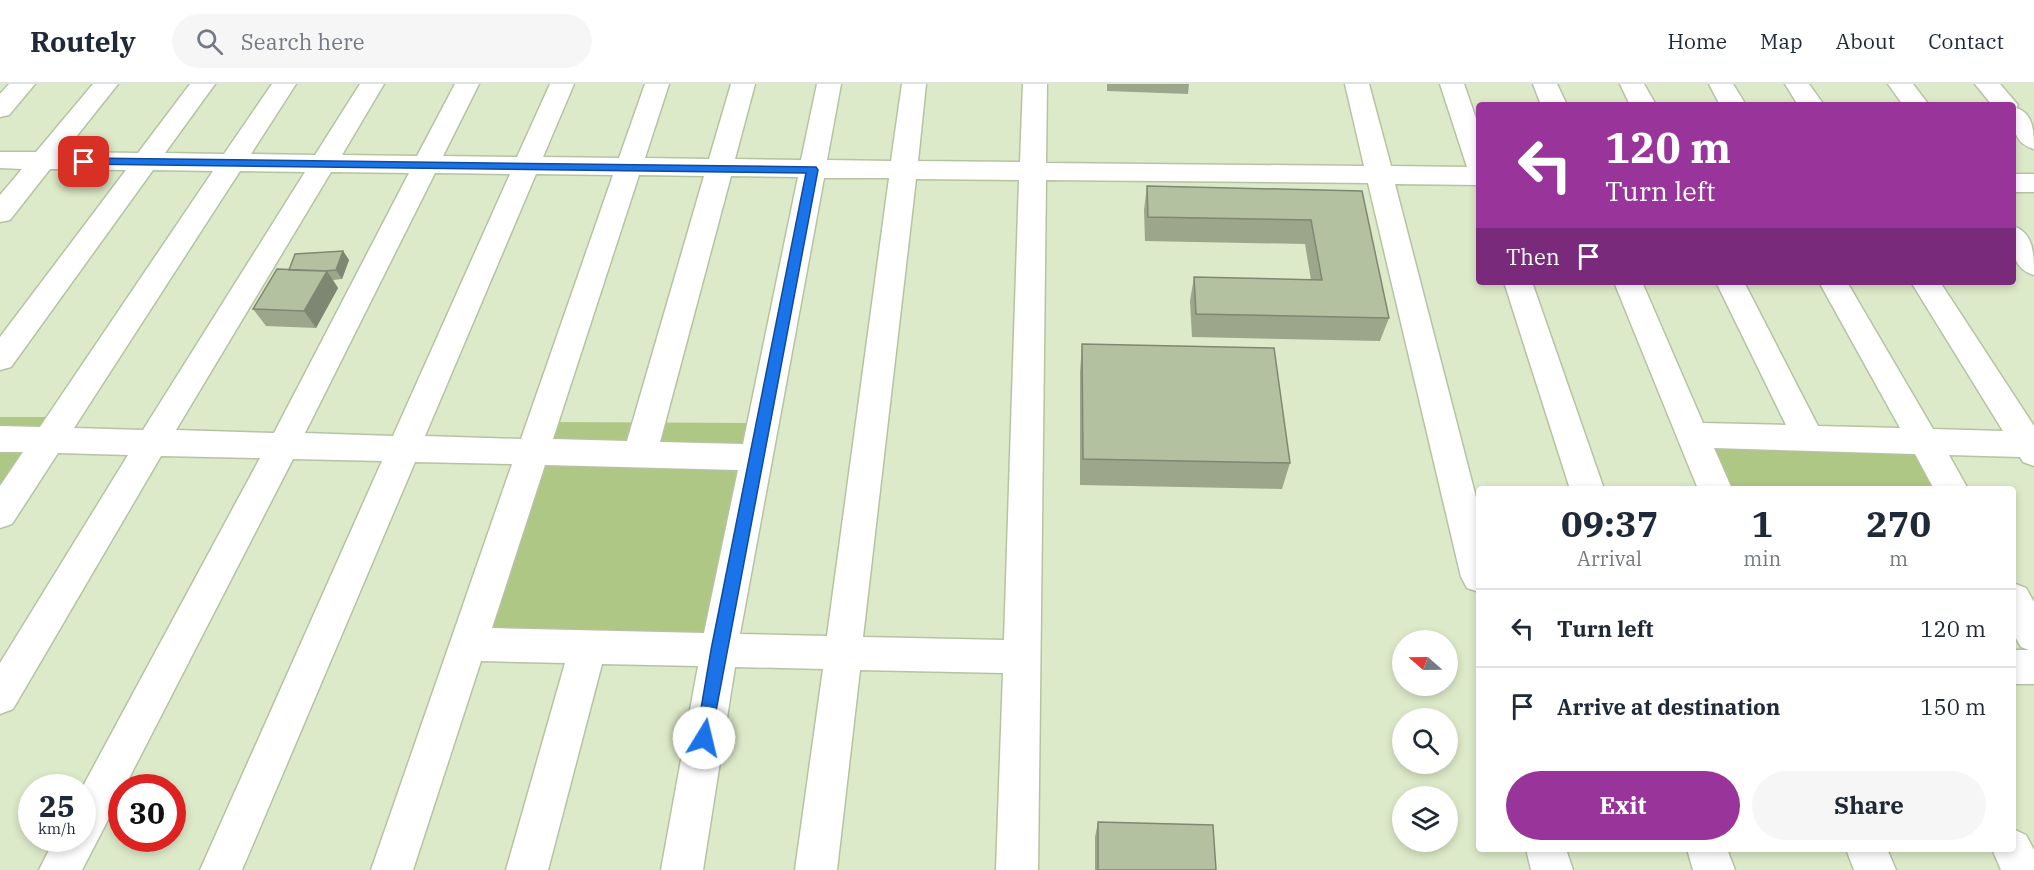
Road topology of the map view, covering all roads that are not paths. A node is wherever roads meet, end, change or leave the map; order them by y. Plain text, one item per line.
1 (23, 84) edge
2 (106, 84) edge
3 (203, 84) edge
4 (284, 84) edge
5 (372, 84) edge
6 (466, 84) edge
7 (562, 84) edge
8 (657, 84) edge
9 (743, 84) edge
10 (829, 84) edge
11 (914, 84) edge
12 (1035, 84) edge
13 (1357, 84) edge
14 (1452, 84) edge
15 (1545, 84) edge
16 (1632, 84) edge
17 (1720, 84) edge
18 (1797, 84) edge
19 (1900, 84) edge
20 (1987, 84) edge
21 (1553, 102) edge
22 (1641, 102) edge
23 (1730, 102) edge
24 (1809, 102) edge
25 (1914, 102) edge
26 (2002, 102) edge
27 (0, 109) edge
28 (2016, 119) edge
29 (2034, 141) edge
30 (1476, 157) edge
31 (0, 160) edge
32 (42, 161) junction
33 (146, 163) junction
34 (230, 164) junction
35 (323, 165) junction
36 (527, 165) junction
37 (423, 166) junction
38 (628, 168) junction
39 (720, 169) junction
40 (812, 170) junction
41 (904, 170) junction
42 (1031, 172) junction
43 (1380, 176) junction
44 (1476, 176) edge
45 (2016, 183) edge
46 (2034, 183) edge
47 (0, 213) edge
48 (2016, 240) edge
49 (2034, 265) edge
50 (1519, 285) edge
51 (1629, 285) edge
52 (1732, 285) edge
53 (1835, 285) edge
54 (1927, 285) edge
55 (0, 359) edge
56 (1692, 435) junction
57 (1808, 438) junction
58 (0, 439) edge
59 (49, 440) junction
60 (152, 442) junction
61 (1924, 442) junction
62 (283, 446) junction
63 (2032, 448) edge
64 (404, 449) junction
65 (532, 452) junction
66 (640, 454) junction
67 (756, 457) junction
68 (1586, 486) edge
69 (1714, 486) edge
70 (1949, 486) edge
71 (0, 514) edge
72 (1476, 564) edge
73 (2016, 604) edge
74 (2034, 636) edge
75 (468, 644) junction
76 (588, 647) junction
77 (718, 650) junction
78 (844, 654) junction
79 (1023, 657) junction
80 (2016, 667) edge
81 (2034, 667) edge
82 (0, 697) edge
83 (96, 801) edge
84 (70, 852) edge
85 (1547, 852) edge
86 (1708, 852) edge
87 (1867, 852) edge
88 (2013, 852) edge
89 (60, 870) edge
90 (220, 870) edge
91 (392, 870) edge
92 (527, 870) edge
93 (682, 870) edge
94 (816, 870) edge
95 (1017, 870) edge
96 (1552, 870) edge
97 (1714, 870) edge
98 (1875, 870) edge
99 (2022, 870) edge

1 - 27 street
2 - 32 street
3 - 33 street
4 - 34 street
5 - 35 street
6 - 37 street
7 - 36 street
8 - 38 street
9 - 39 street
10 - 40 street
11 - 41 street
12 - 42 street
13 - 43 street
14 - 30 street
15 - 21 street
16 - 22 street
17 - 23 street
18 - 24 street
19 - 25 street
20 - 26 street
28 - 29 street
31 - 32 street
32 - 33 street
32 - 47 street
33 - 34 street
33 - 55 street
34 - 35 street
34 - 59 street
35 - 37 street
35 - 60 street
36 - 37 street
36 - 38 street
36 - 64 street
37 - 62 street
38 - 39 street
38 - 65 street
39 - 40 street
39 - 66 street
40 - 41 street
40 - 67 street
41 - 42 street
41 - 78 street
42 - 43 street
42 - 79 street
43 - 44 street
43 - 72 street
45 - 46 street
48 - 49 street
50 - 68 street
51 - 56 street
52 - 57 street
53 - 61 street
54 - 63 street
56 - 57 street
56 - 69 street
57 - 61 street
58 - 59 street
59 - 60 street
59 - 71 street
60 - 62 street
60 - 82 street
61 - 63 street
61 - 70 street
62 - 64 street
62 - 83 street
64 - 65 street
64 - 90 street
65 - 66 street
65 - 75 street
66 - 67 street
67 - 77 street
73 - 74 street
75 - 76 street
75 - 91 street
76 - 77 street
76 - 92 street
77 - 78 street
77 - 93 street
78 - 79 street
78 - 94 street
79 - 95 street
80 - 81 street
84 - 89 street
85 - 96 street
86 - 97 street
87 - 98 street
88 - 99 street

